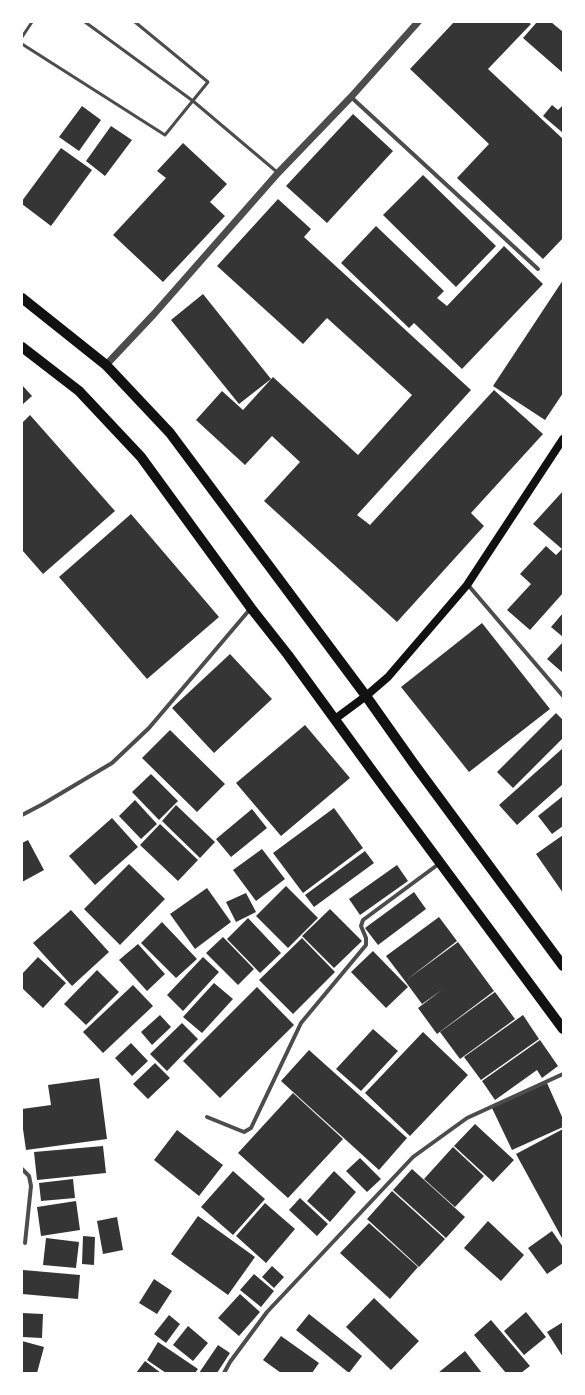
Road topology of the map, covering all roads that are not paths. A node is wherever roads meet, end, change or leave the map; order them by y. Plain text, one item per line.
1 (32, 22) edge
2 (85, 22) edge
3 (135, 22) edge
4 (418, 22) edge
5 (22, 37) edge
6 (22, 44) edge
7 (350, 97) junction
8 (193, 101) junction
9 (278, 173) junction
10 (538, 269) dead end
11 (22, 298) edge
12 (22, 347) edge
13 (106, 366) junction
14 (563, 439) edge
15 (467, 585) junction
16 (251, 608) junction
17 (366, 696) junction
18 (563, 696) edge
19 (336, 719) junction
20 (22, 815) edge
21 (440, 863) junction
22 (563, 966) edge
23 (563, 1029) edge
24 (563, 1074) edge
25 (207, 1117) dead end
26 (22, 1169) edge
27 (25, 1243) dead end
28 (224, 1373) edge

1 - 5 lane
2 - 8 lane
3 - 8 lane
4 - 7 street
6 - 8 lane
7 - 9 street
7 - 10 street
8 - 9 lane
9 - 13 street
11 - 13 main road
12 - 16 main road
13 - 17 main road
14 - 15 main road
15 - 17 main road
15 - 18 street
16 - 19 main road
16 - 20 street
17 - 19 main road
17 - 22 main road
19 - 21 main road
21 - 23 main road
21 - 25 street
24 - 28 street
26 - 27 street

